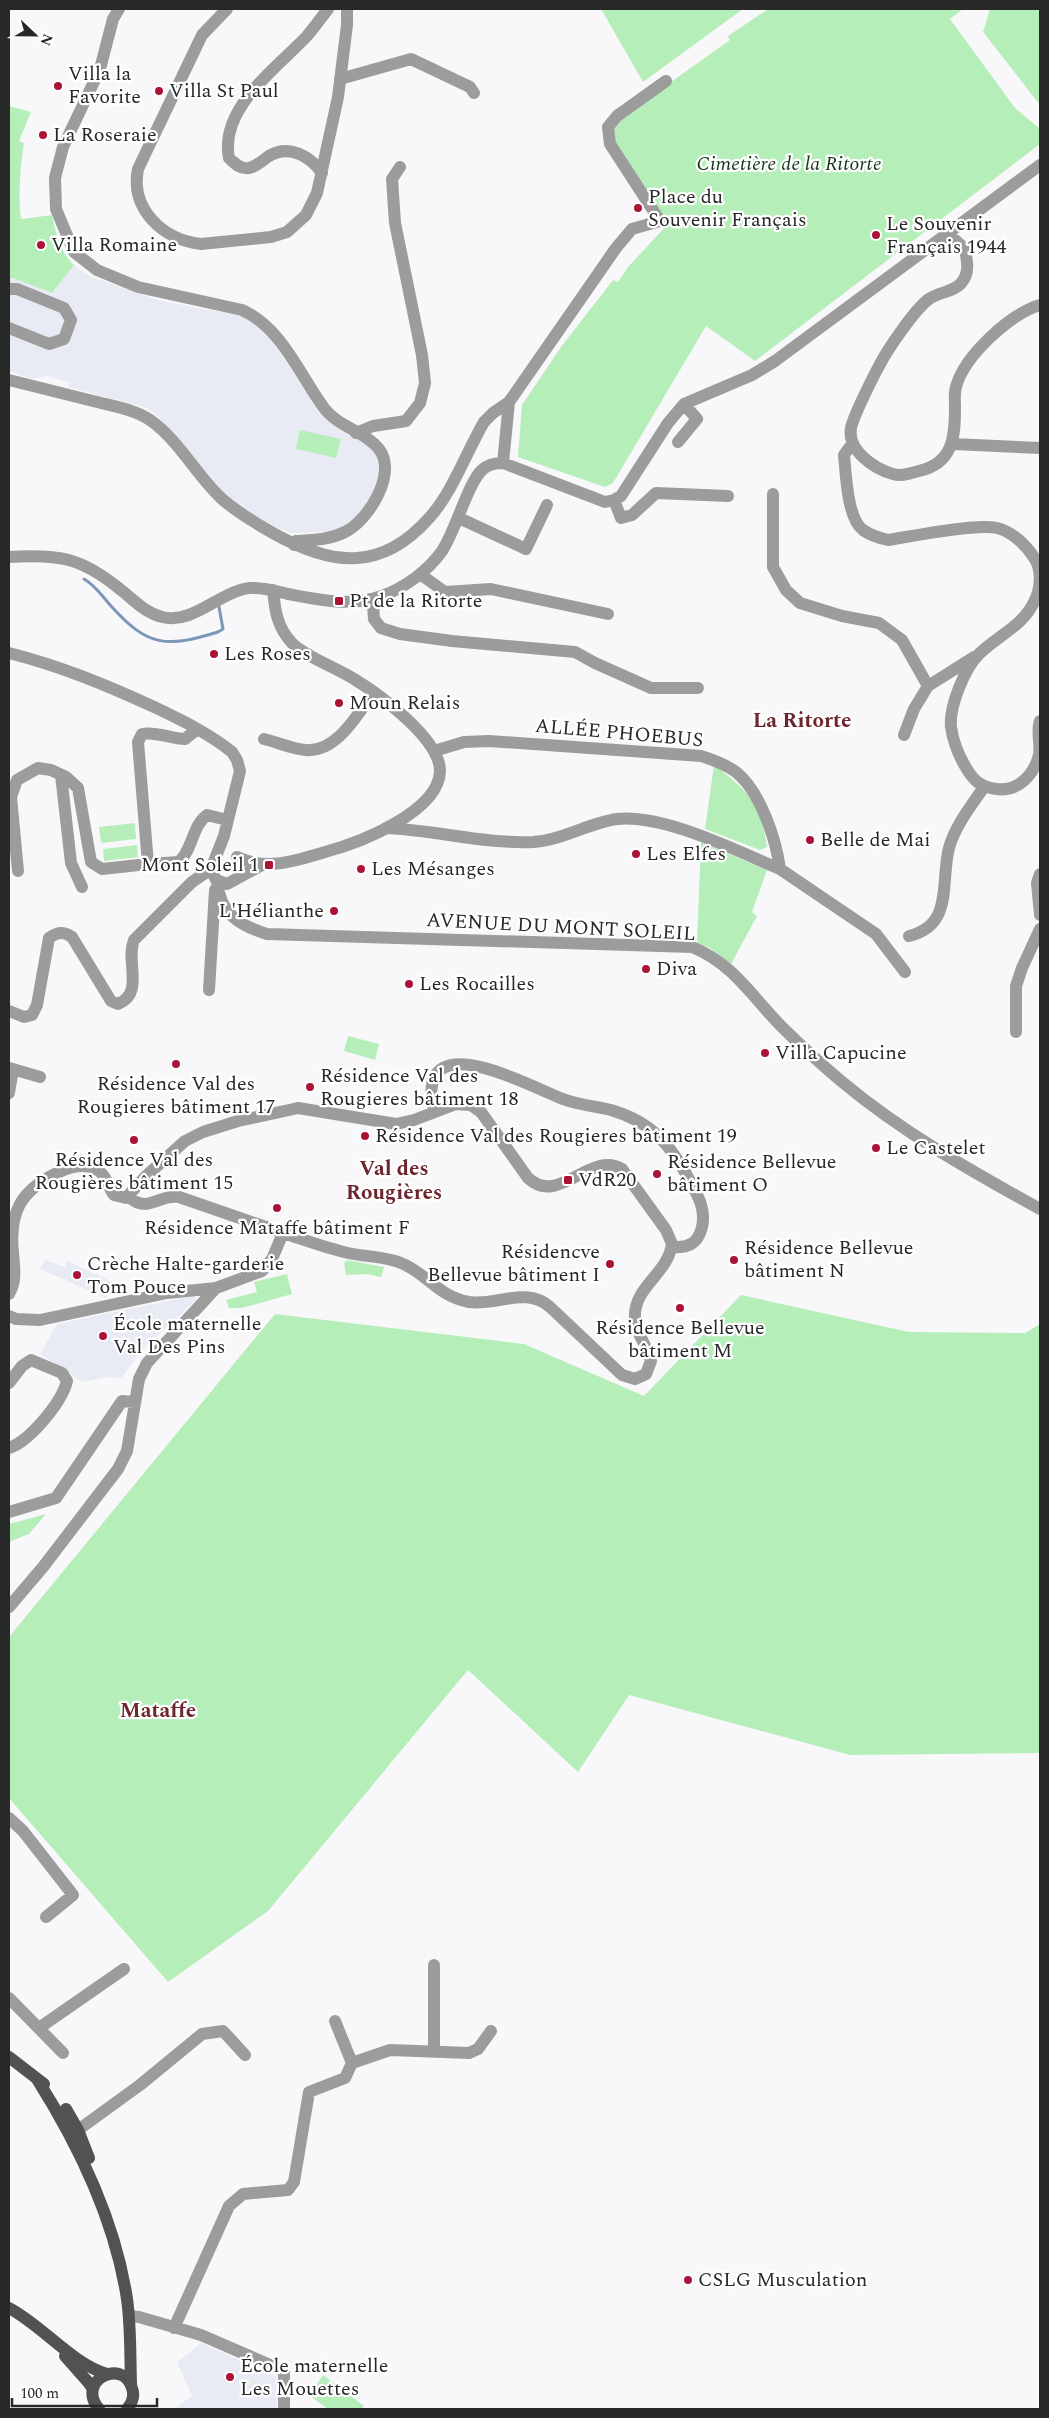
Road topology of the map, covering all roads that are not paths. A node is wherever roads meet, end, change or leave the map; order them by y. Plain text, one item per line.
1 (119, 9) edge
2 (227, 9) edge
3 (328, 9) edge
4 (347, 9) edge
5 (340, 79) junction
6 (666, 81) dead end
7 (474, 93) dead end
8 (1040, 165) edge
9 (400, 167) dead end
10 (322, 173) junction
11 (940, 240) junction
12 (9, 289) edge
13 (1040, 305) edge
14 (9, 328) edge
15 (9, 380) edge
16 (509, 402) junction
17 (684, 404) junction
18 (356, 433) junction
19 (678, 442) dead end
20 (852, 444) junction
21 (953, 444) junction
22 (1040, 448) edge
23 (502, 462) junction
24 (773, 494) dead end
25 (728, 496) dead end
26 (614, 500) junction
27 (547, 505) dead end
28 (459, 518) junction
29 (294, 545) junction
30 (9, 557) edge
31 (420, 574) junction
32 (273, 590) junction
33 (370, 599) junction
34 (608, 614) dead end
35 (9, 653) edge
36 (979, 654) junction
37 (928, 686) junction
38 (698, 688) dead end
39 (374, 692) junction
40 (1040, 721) edge
41 (196, 730) junction
42 (904, 735) dead end
43 (264, 739) dead end
44 (434, 751) junction
45 (61, 775) junction
46 (984, 787) junction
47 (415, 808) junction
48 (226, 820) junction
49 (386, 828) junction
50 (421, 831) junction
51 (224, 836) junction
52 (235, 856) junction
53 (148, 864) junction
54 (262, 865) junction
55 (780, 869) junction
56 (18, 871) dead end
57 (214, 873) junction
58 (1040, 874) edge
59 (236, 879) junction
60 (82, 887) dead end
61 (1040, 915) edge
62 (234, 918) junction
63 (1040, 928) edge
64 (909, 936) dead end
65 (905, 972) dead end
66 (209, 990) dead end
67 (9, 1011) edge
68 (1016, 1032) dead end
69 (11, 1068) edge
70 (40, 1077) dead end
71 (9, 1093) edge
72 (435, 1112) junction
73 (129, 1197) junction
74 (1040, 1209) edge
75 (283, 1233) junction
76 (672, 1247) junction
77 (216, 1288) junction
78 (9, 1294) edge
79 (9, 1316) edge
80 (9, 1383) edge
81 (134, 1402) junction
82 (9, 1448) edge
83 (9, 1512) edge
84 (9, 1606) edge
85 (9, 1818) edge
86 (46, 1917) dead end
87 (434, 1965) dead end
88 (124, 1969) dead end
89 (9, 1998) edge
90 (336, 2021) dead end
91 (39, 2028) junction
92 (491, 2031) dead end
93 (434, 2052) junction
94 (63, 2053) dead end
95 (245, 2055) dead end
96 (9, 2057) edge
97 (352, 2063) junction
98 (38, 2079) junction
99 (78, 2130) junction
100 (91, 2174) junction
101 (9, 2308) edge
102 (129, 2316) junction
103 (36, 2325) junction
104 (174, 2328) junction
105 (130, 2352) junction
106 (110, 2373) junction
107 (130, 2383) junction
108 (92, 2389) junction
109 (131, 2407) edge
110 (96, 2408) edge
111 (284, 2409) edge

1 - 18 street
2 - 10 street
3 - 10 street
4 - 5 street
5 - 7 street
5 - 10 street
6 - 16 street
8 - 11 street
9 - 18 street
11 - 17 street
11 - 20 street
12 - 14 street
13 - 21 street
15 - 29 street
16 - 23 street
16 - 29 street
17 - 19 street
17 - 26 street
18 - 29 street
20 - 21 street
20 - 36 street
21 - 22 street
23 - 26 street
23 - 28 street
24 - 37 street
25 - 26 street
27 - 28 street
28 - 31 street
30 - 32 street
31 - 33 street
31 - 34 street
32 - 33 street
32 - 39 street
33 - 38 street
35 - 41 street
36 - 37 street
36 - 46 street
37 - 42 street
39 - 43 street
39 - 44 street
40 - 46 street
41 - 48 street
41 - 53 street
44 - 47 street
44 - 55 street, ALLÉE PHOEBUS
45 - 53 street
45 - 56 street
45 - 60 street
46 - 64 street
47 - 49 street
47 - 50 street
48 - 51 street
48 - 53 street
49 - 50 street
49 - 54 street
50 - 55 street
51 - 52 street
51 - 57 street
52 - 54 street
52 - 57 street
52 - 59 street
54 - 59 street
55 - 65 street
57 - 59 street
57 - 62 street, AVENUE DU MONT SOLEIL
57 - 66 street
57 - 67 street
58 - 61 street
59 - 62 street
62 - 74 street, AVENUE DU MONT SOLEIL
63 - 68 street
69 - 70 street
69 - 71 street
72 - 73 street
72 - 76 street
72 - 76 street
73 - 75 street
73 - 78 street
75 - 76 street
75 - 77 street
77 - 79 street
77 - 81 street
80 - 82 street
81 - 83 street
81 - 84 street
85 - 86 street
87 - 93 street
88 - 91 street
89 - 91 street
90 - 97 street
91 - 94 street
92 - 93 street
93 - 97 street
95 - 99 street
96 - 98 main road
97 - 104 street
98 - 99 main road
98 - 100 main road
99 - 100 main road
100 - 102 main road
101 - 103 main road
102 - 104 street
102 - 105 main road
103 - 106 main road
103 - 108 main road
104 - 111 street
105 - 106 main road
105 - 107 main road
106 - 107 main road
106 - 108 main road
107 - 109 main road
108 - 110 main road

